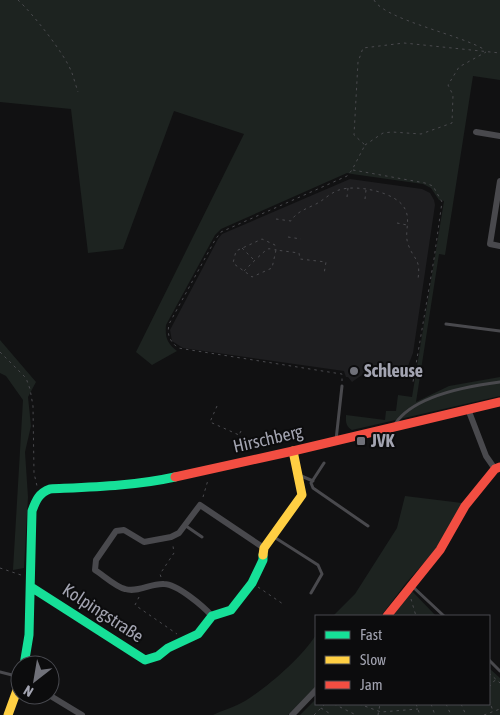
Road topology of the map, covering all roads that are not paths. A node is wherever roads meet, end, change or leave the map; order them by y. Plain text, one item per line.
1 (476, 132) dead end
2 (500, 136) edge
3 (500, 181) edge
4 (500, 246) edge
5 (446, 324) dead end
6 (500, 332) edge
7 (500, 382) edge
8 (342, 386) road end
9 (500, 402) edge
10 (468, 409) junction
11 (394, 428) junction
12 (336, 440) junction
13 (294, 451) junction
14 (324, 463) dead end
15 (498, 468) edge
16 (298, 474) junction
17 (313, 481) junction
18 (185, 526) junction
19 (368, 526) dead end
20 (274, 536) junction
21 (202, 537) dead end
22 (264, 548) junction
23 (31, 582) junction
24 (410, 587) junction
25 (311, 593) dead end
26 (388, 615) edge
27 (443, 615) edge
28 (212, 616) junction
29 (26, 655) edge
30 (490, 661) edge
31 (500, 671) edge
32 (315, 691) edge
33 (60, 702) edge
34 (82, 715) edge
35 (292, 715) edge

1 - 2 street
3 - 4 street
5 - 6 lane
7 - 11 lane
8 - 12 lane
9 - 10 street, Hirschberg
10 - 11 street, Hirschberg
10 - 15 street
11 - 12 street, Hirschberg
12 - 13 street, Hirschberg
13 - 16 street, Kolpingstraße
13 - 23 street, Hirschberg
14 - 17 lane
15 - 24 street
16 - 17 lane
16 - 20 street, Kolpingstraße
17 - 19 lane
18 - 21 lane
18 - 22 street
18 - 28 street
20 - 22 street, Kolpingstraße
20 - 25 lane
22 - 28 street, Kolpingstraße
23 - 28 street, Kolpingstraße
23 - 29 street
24 - 26 street
24 - 27 lane
30 - 31 lane
32 - 35 street
33 - 34 street

